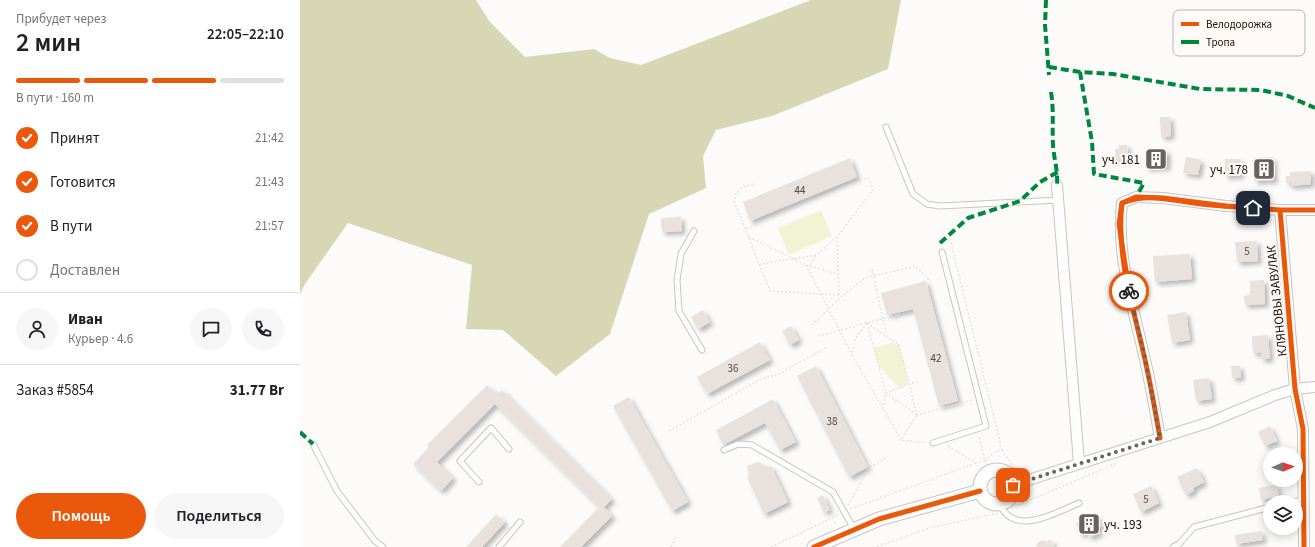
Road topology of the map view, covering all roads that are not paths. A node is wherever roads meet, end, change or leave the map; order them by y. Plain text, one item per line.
1 (886, 127) dead end
2 (1057, 185) dead end
3 (1058, 200) junction
4 (1280, 210) junction
5 (1315, 210) edge
6 (694, 231) dead end
7 (942, 252) dead end
8 (702, 350) dead end
9 (1315, 387) edge
10 (1295, 389) junction
11 (1160, 438) junction
12 (314, 444) dead end
13 (933, 444) road end
14 (509, 449) dead end
15 (724, 450) dead end
16 (1079, 463) junction
17 (1011, 480) junction
18 (479, 482) dead end
19 (980, 491) junction
20 (1298, 495) edge
21 (1079, 503) dead end
22 (1001, 507) junction
23 (1263, 509) edge
24 (520, 522) dead end
25 (854, 529) junction
26 (1302, 535) edge
27 (382, 547) edge
28 (499, 547) edge
29 (814, 547) edge
30 (1174, 547) edge
31 (1304, 547) edge

1 - 3 lane
2 - 3 street
3 - 16 street
4 - 5 street
4 - 10 street, КЛЯНОВЫ ЗАВУЛАК
4 - 11 street
6 - 8 lane
7 - 13 lane
9 - 10 street
10 - 11 street
10 - 20 street, КЛЯНОВЫ ЗАВУЛАК
11 - 16 street
12 - 27 lane
14 - 18 lane
15 - 25 lane
16 - 17 street
17 - 19 street
17 - 22 street
19 - 22 street
19 - 25 street
21 - 22 lane
23 - 30 lane
24 - 28 lane
25 - 29 street
26 - 31 street, КЛЯНОВЫ ЗАВУЛАК

